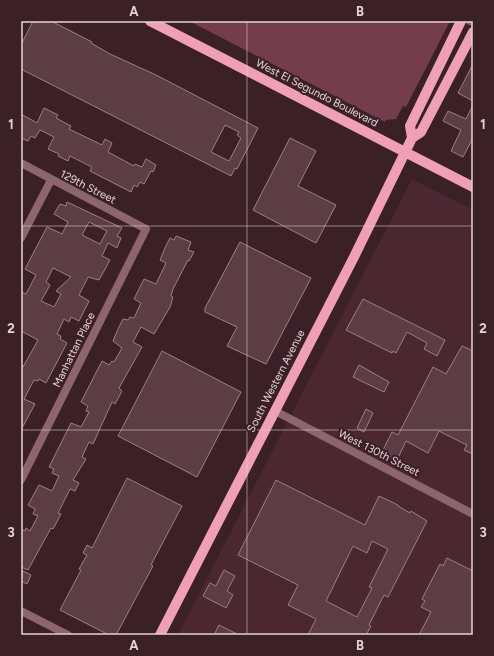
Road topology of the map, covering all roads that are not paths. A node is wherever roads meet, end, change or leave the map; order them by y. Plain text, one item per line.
1 (150, 21) edge
2 (461, 21) edge
3 (470, 21) edge
4 (473, 22) edge
5 (473, 32) edge
6 (412, 138) junction
7 (405, 152) junction
8 (21, 163) edge
9 (51, 180) junction
10 (473, 187) edge
11 (146, 229) joint
12 (21, 238) edge
13 (274, 411) junction
14 (21, 480) edge
15 (473, 514) edge
16 (21, 611) edge
17 (68, 635) edge
18 (160, 635) edge

1 - 7 main road, West El Segundo Boulevard
2 - 6 main road, South Western Avenue
3 - 4 street
5 - 6 main road, South Western Avenue
6 - 7 main road, South Western Avenue
7 - 10 main road, West El Segundo Boulevard
7 - 13 main road, South Western Avenue
8 - 9 street, 129th Street
9 - 11 street, 129th Street
9 - 12 street
11 - 14 street, Manhattan Place
13 - 15 street, West 130th Street
13 - 18 main road, South Western Avenue
16 - 17 street

